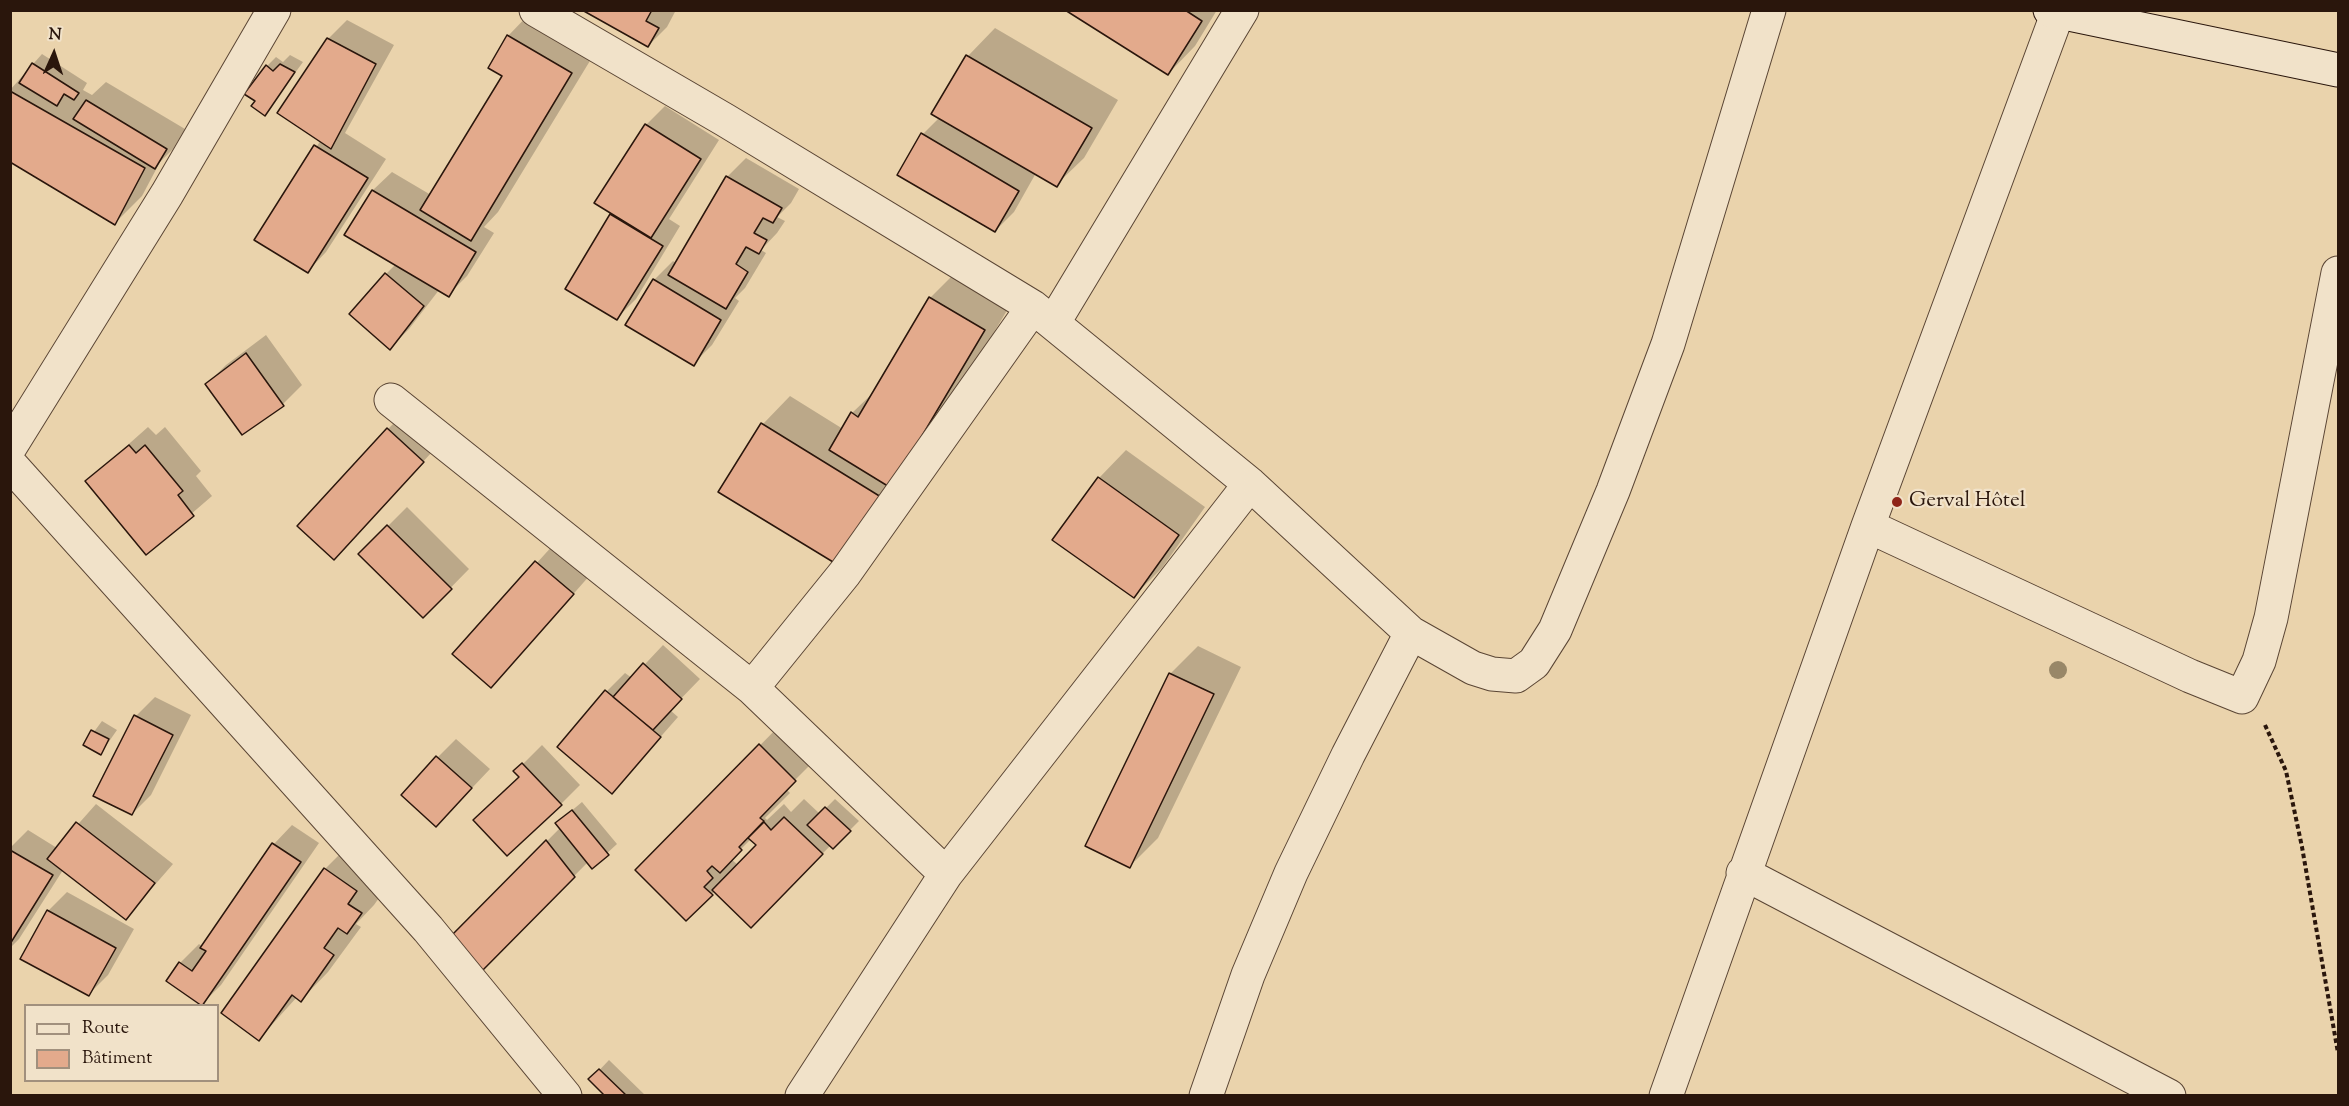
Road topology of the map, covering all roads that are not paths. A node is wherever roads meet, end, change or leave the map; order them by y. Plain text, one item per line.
1 (274, 10) edge
2 (536, 10) edge
3 (1242, 10) edge
4 (1769, 10) edge
5 (2054, 11) edge
6 (2338, 70) edge
7 (2338, 273) edge
8 (1043, 315) junction
9 (392, 400) dead end
10 (10, 447) edge
11 (10, 464) edge
12 (1250, 484) junction
13 (1868, 526) junction
14 (1411, 633) junction
15 (752, 688) junction
16 (1743, 873) junction
17 (946, 874) junction
18 (565, 1095) edge
19 (802, 1095) edge
20 (1206, 1095) edge
21 (1666, 1095) edge
22 (2169, 1095) edge

1 - 10 street
2 - 8 street
3 - 8 street
4 - 14 street
5 - 6 street
5 - 13 street
7 - 13 street
8 - 12 street
8 - 15 street
9 - 15 street
11 - 18 street
12 - 14 street
12 - 17 street
13 - 16 street
14 - 20 street
15 - 17 street
16 - 21 street
16 - 22 street
17 - 19 street

